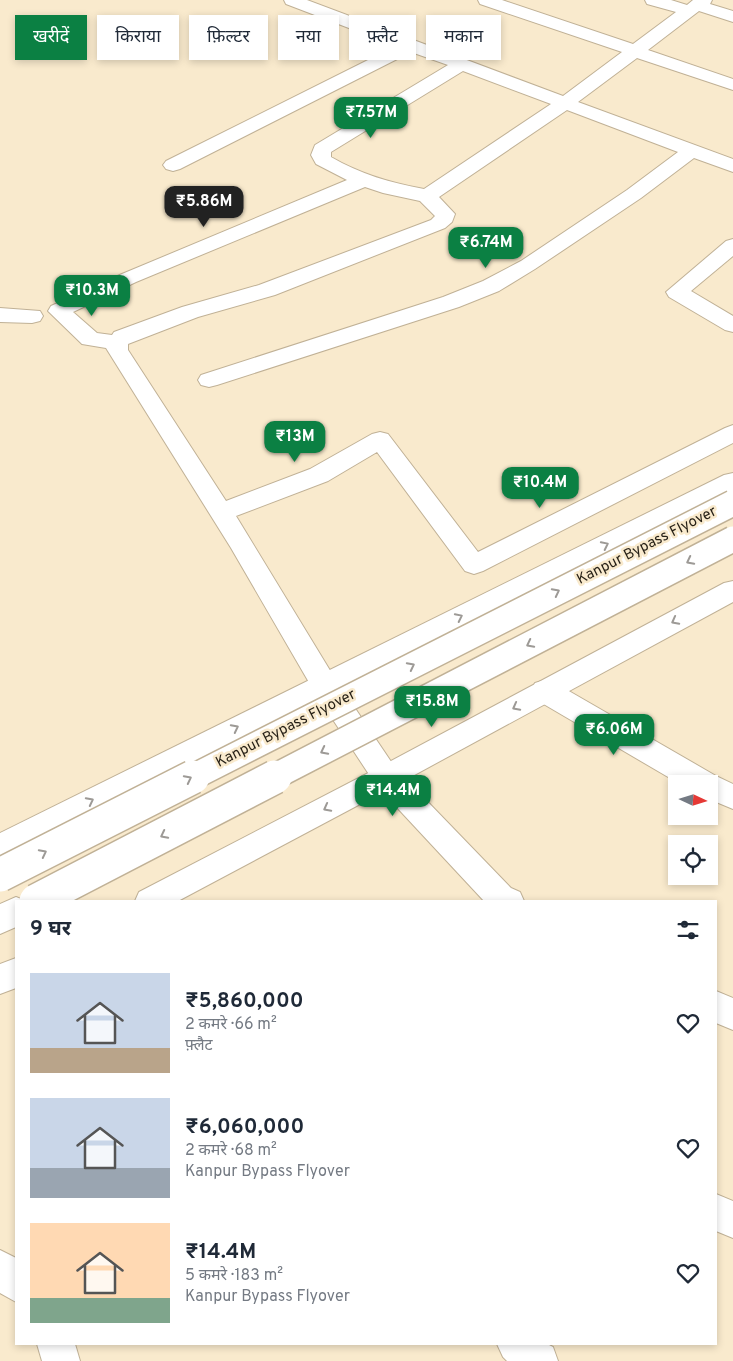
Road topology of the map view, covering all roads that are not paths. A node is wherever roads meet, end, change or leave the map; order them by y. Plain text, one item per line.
1 (292, 0) edge
2 (486, 0) edge
3 (653, 0) edge
4 (697, 5) edge
5 (733, 17) edge
6 (349, 22) edge
7 (416, 48) edge
8 (635, 50) junction
9 (382, 60) edge
10 (462, 64) junction
11 (733, 85) edge
12 (564, 103) junction
13 (692, 151) junction
14 (174, 165) dead end
15 (733, 166) edge
16 (364, 180) junction
17 (427, 196) junction
18 (733, 245) edge
19 (0, 315) edge
20 (32, 316) dead end
21 (733, 325) edge
22 (117, 342) junction
23 (209, 380) dead end
24 (733, 433) edge
25 (733, 481) edge
26 (733, 502) edge
27 (221, 512) junction
28 (733, 539) edge
29 (733, 590) edge
30 (324, 684) junction
31 (545, 691) junction
32 (690, 775) edge
33 (386, 777) junction
34 (718, 790) edge
35 (733, 797) edge
36 (0, 847) edge
37 (0, 875) edge
38 (38, 900) edge
39 (152, 900) edge
40 (507, 900) edge
41 (15, 912) edge
42 (0, 920) edge
43 (15, 972) edge
44 (0, 980) edge
45 (717, 1007) edge
46 (733, 1015) edge
47 (717, 1212) edge
48 (733, 1220) edge
49 (0, 1268) edge
50 (15, 1282) edge
51 (56, 1345) edge
52 (517, 1345) edge
53 (61, 1361) edge
54 (539, 1361) edge

1 - 6 main road
2 - 8 main road
3 - 4 main road
4 - 5 main road
4 - 8 main road
7 - 10 main road
8 - 11 main road
8 - 12 main road
9 - 14 main road
10 - 12 main road
10 - 16 main road
12 - 13 main road
12 - 17 main road
13 - 15 main road
13 - 23 main road
16 - 17 main road
16 - 22 main road
17 - 22 main road
18 - 21 main road
19 - 20 main road
22 - 27 main road
24 - 27 main road
30 -> 25 main road
37 -> 26 main road, Kanpur Bypass Flyover, bridge
27 - 30 main road
28 -> 38 main road, bridge
29 -> 31 main road
30 - 33 main road
36 -> 30 main road
31 - 32 main road
31 -> 33 main road
33 -> 39 main road
33 - 40 main road
34 - 35 main road
41 - 42 main road
43 - 44 main road
45 - 46 main road
47 - 48 main road
49 - 50 main road
51 - 53 main road
52 - 54 main road

